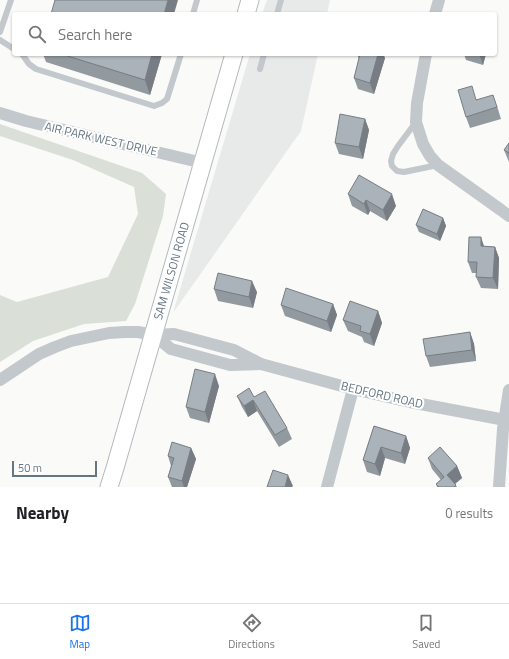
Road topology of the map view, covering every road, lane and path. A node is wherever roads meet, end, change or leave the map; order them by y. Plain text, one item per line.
1 (11, 0) edge
2 (197, 0) edge
3 (250, 0) edge
4 (281, 0) edge
5 (439, 0) edge
6 (194, 12) edge
7 (247, 12) edge
8 (277, 12) edge
9 (436, 12) edge
10 (0, 32) edge
11 (0, 40) edge
12 (12, 48) edge
13 (23, 56) edge
14 (180, 56) edge
15 (233, 56) edge
16 (263, 56) edge
17 (426, 56) edge
18 (260, 69) dead end
19 (0, 113) edge
20 (416, 122) junction
21 (203, 163) junction
22 (438, 165) junction
23 (509, 216) edge
24 (154, 335) junction
25 (0, 380) edge
26 (353, 389) junction
27 (509, 390) edge
28 (504, 420) junction
29 (503, 486) edge
30 (109, 487) edge
31 (327, 487) edge

1 - 10 lane
2 - 6 lane
3 - 7 street
4 - 8 lane
5 - 9 street
11 - 12 lane
13 - 14 lane
15 - 21 street, SAM WILSON ROAD
16 - 18 lane
17 - 20 street
19 - 21 street, AIR PARK WEST DRIVE
20 - 22 street
20 - 22 lane
21 - 24 street, SAM WILSON ROAD
22 - 23 street
24 - 25 street, BEDFORD ROAD
24 - 26 street, BEDFORD ROAD
24 - 30 street, SAM WILSON ROAD
26 - 28 street, BEDFORD ROAD
26 - 31 street
27 - 28 street
28 - 29 street

